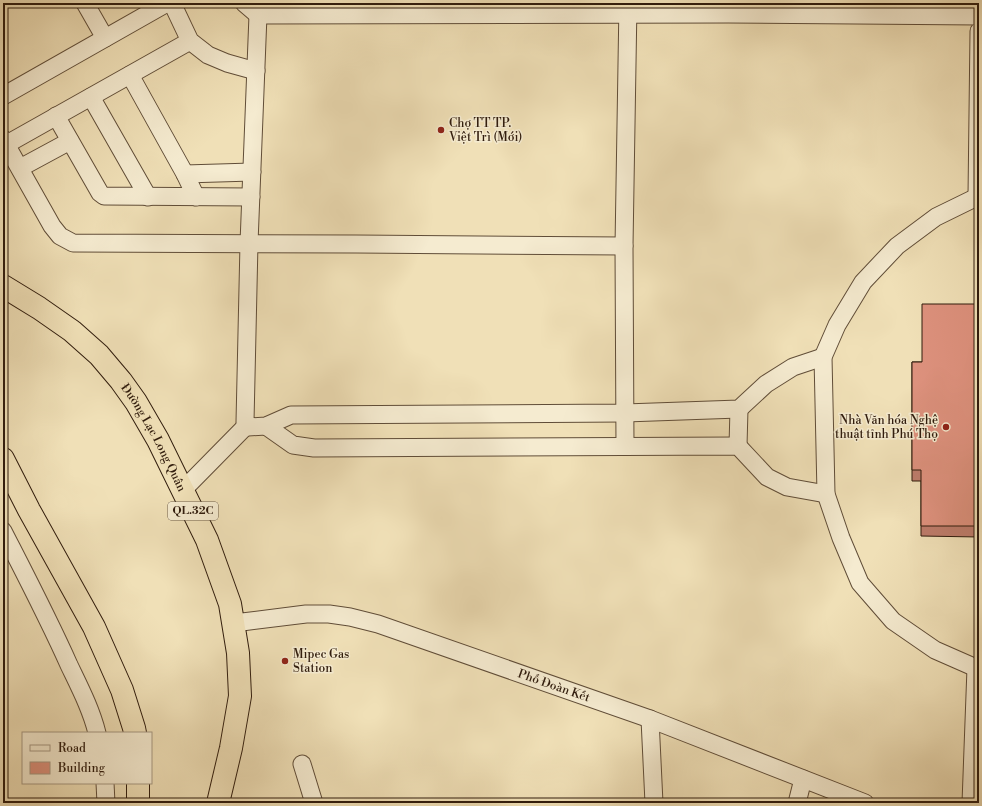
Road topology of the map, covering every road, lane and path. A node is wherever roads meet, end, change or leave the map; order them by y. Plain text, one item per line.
1 (85, 3) edge
2 (167, 3) edge
3 (172, 3) edge
4 (244, 3) edge
5 (728, 8) edge
6 (628, 9) edge
7 (846, 9) edge
8 (258, 15) junction
9 (979, 16) edge
10 (979, 31) edge
11 (105, 38) junction
12 (190, 40) junction
13 (256, 71) junction
14 (130, 75) junction
15 (3, 96) edge
16 (91, 96) junction
17 (56, 116) junction
18 (70, 141) junction
19 (5, 142) edge
20 (20, 168) junction
21 (252, 172) junction
22 (185, 174) junction
23 (978, 196) edge
24 (148, 197) junction
25 (196, 197) junction
26 (251, 197) junction
27 (249, 243) junction
28 (624, 246) junction
29 (3, 286) edge
30 (824, 357) junction
31 (739, 409) junction
32 (625, 413) junction
33 (246, 426) junction
34 (266, 426) junction
35 (625, 446) junction
36 (738, 446) junction
37 (3, 459) edge
38 (182, 490) junction
39 (826, 494) junction
40 (3, 531) edge
41 (234, 623) junction
42 (977, 668) edge
43 (650, 720) junction
44 (97, 732) edge
45 (135, 732) edge
46 (302, 764) dead end
47 (803, 779) junction
48 (105, 784) edge
49 (138, 784) edge
50 (106, 803) edge
51 (138, 803) edge
52 (218, 803) edge
53 (314, 803) edge
54 (654, 803) edge
55 (797, 803) edge
56 (866, 803) edge
57 (972, 803) edge

1 - 11 street
2 - 11 street
3 - 12 street
4 - 8 street
5 - 6 street
5 - 7 street
6 - 8 street
6 - 28 street
7 - 9 street
8 - 13 street
10 - 23 street
11 - 15 street
12 - 13 street
12 - 14 street
13 - 21 street
14 - 16 street
14 - 22 street
16 - 17 street
16 - 24 street
17 - 18 street
17 - 19 street
18 - 20 street
18 - 24 street
19 - 20 street
20 - 27 street
21 - 22 street
21 - 26 street
22 - 25 street
23 - 30 street
24 - 25 street
25 - 26 street
26 - 27 street
27 - 28 street
27 - 33 street
28 - 32 street
29 - 38 highway, Đường Lạc Long Quân / QL.32C
30 - 31 street
30 - 39 street
31 - 32 street
31 - 36 street
32 - 34 street
32 - 35 street
33 - 34 street
33 - 38 street
34 - 35 street
35 - 36 street
36 - 39 street
37 - 45 highway
38 - 41 highway, Đường Lạc Long Quân / QL.32C
39 - 42 street
40 - 44 street
41 - 43 street, Phố Đoàn Kết
41 - 52 highway, Đường Lạc Long Quân / QL.32C
42 - 57 street
43 - 47 street, Phố Đoàn Kết
43 - 54 street
46 - 53 street
47 - 55 street
47 - 56 street, Phố Đoàn Kết
48 - 50 street
49 - 51 highway

